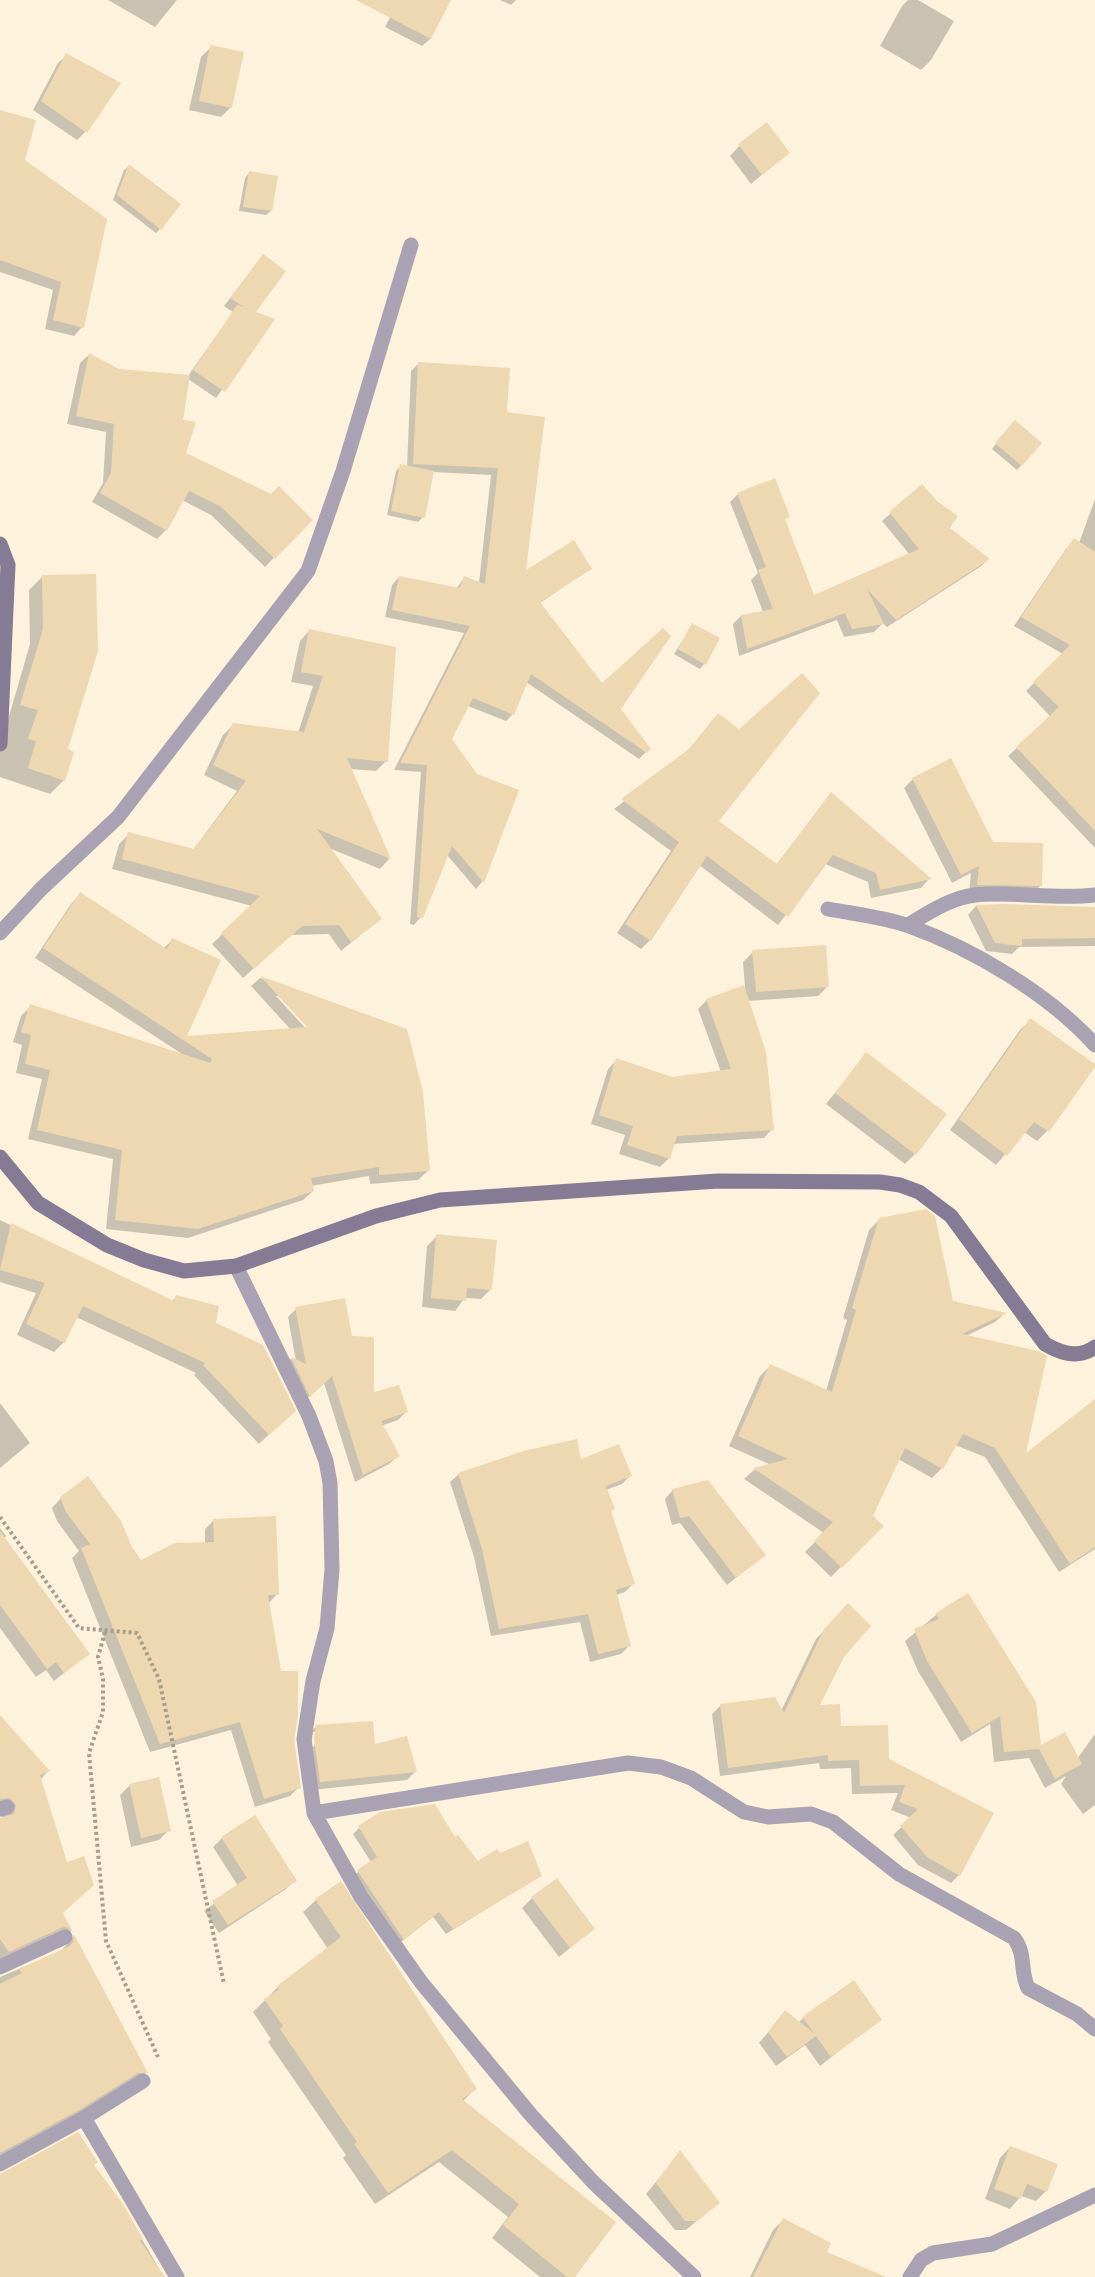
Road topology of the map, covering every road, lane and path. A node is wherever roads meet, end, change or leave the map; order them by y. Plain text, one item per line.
1 (411, 245) dead end
2 (0, 544) edge
3 (0, 744) edge
4 (1095, 895) edge
5 (828, 909) dead end
6 (908, 926) junction
7 (0, 933) edge
8 (1095, 1045) edge
9 (0, 1157) edge
10 (236, 1266) junction
11 (1095, 1347) edge
12 (0, 1517) edge
13 (105, 1632) junction
14 (314, 1813) junction
15 (65, 1936) dead end
16 (0, 1967) edge
17 (224, 1984) dead end
18 (1095, 2029) edge
19 (143, 2081) joint
20 (84, 2118) junction
21 (0, 2164) edge
22 (1095, 2196) edge
23 (177, 2277) edge
24 (694, 2277) edge
25 (910, 2277) edge

1 - 7 street
2 - 3 street
4 - 6 street
5 - 6 street
6 - 8 street
9 - 10 street
10 - 11 street
10 - 14 street
12 - 13 path
13 - 17 path
13 - 19 path
14 - 18 street
14 - 24 street
15 - 16 street
19 - 20 street
20 - 21 street
20 - 23 street
22 - 25 street

